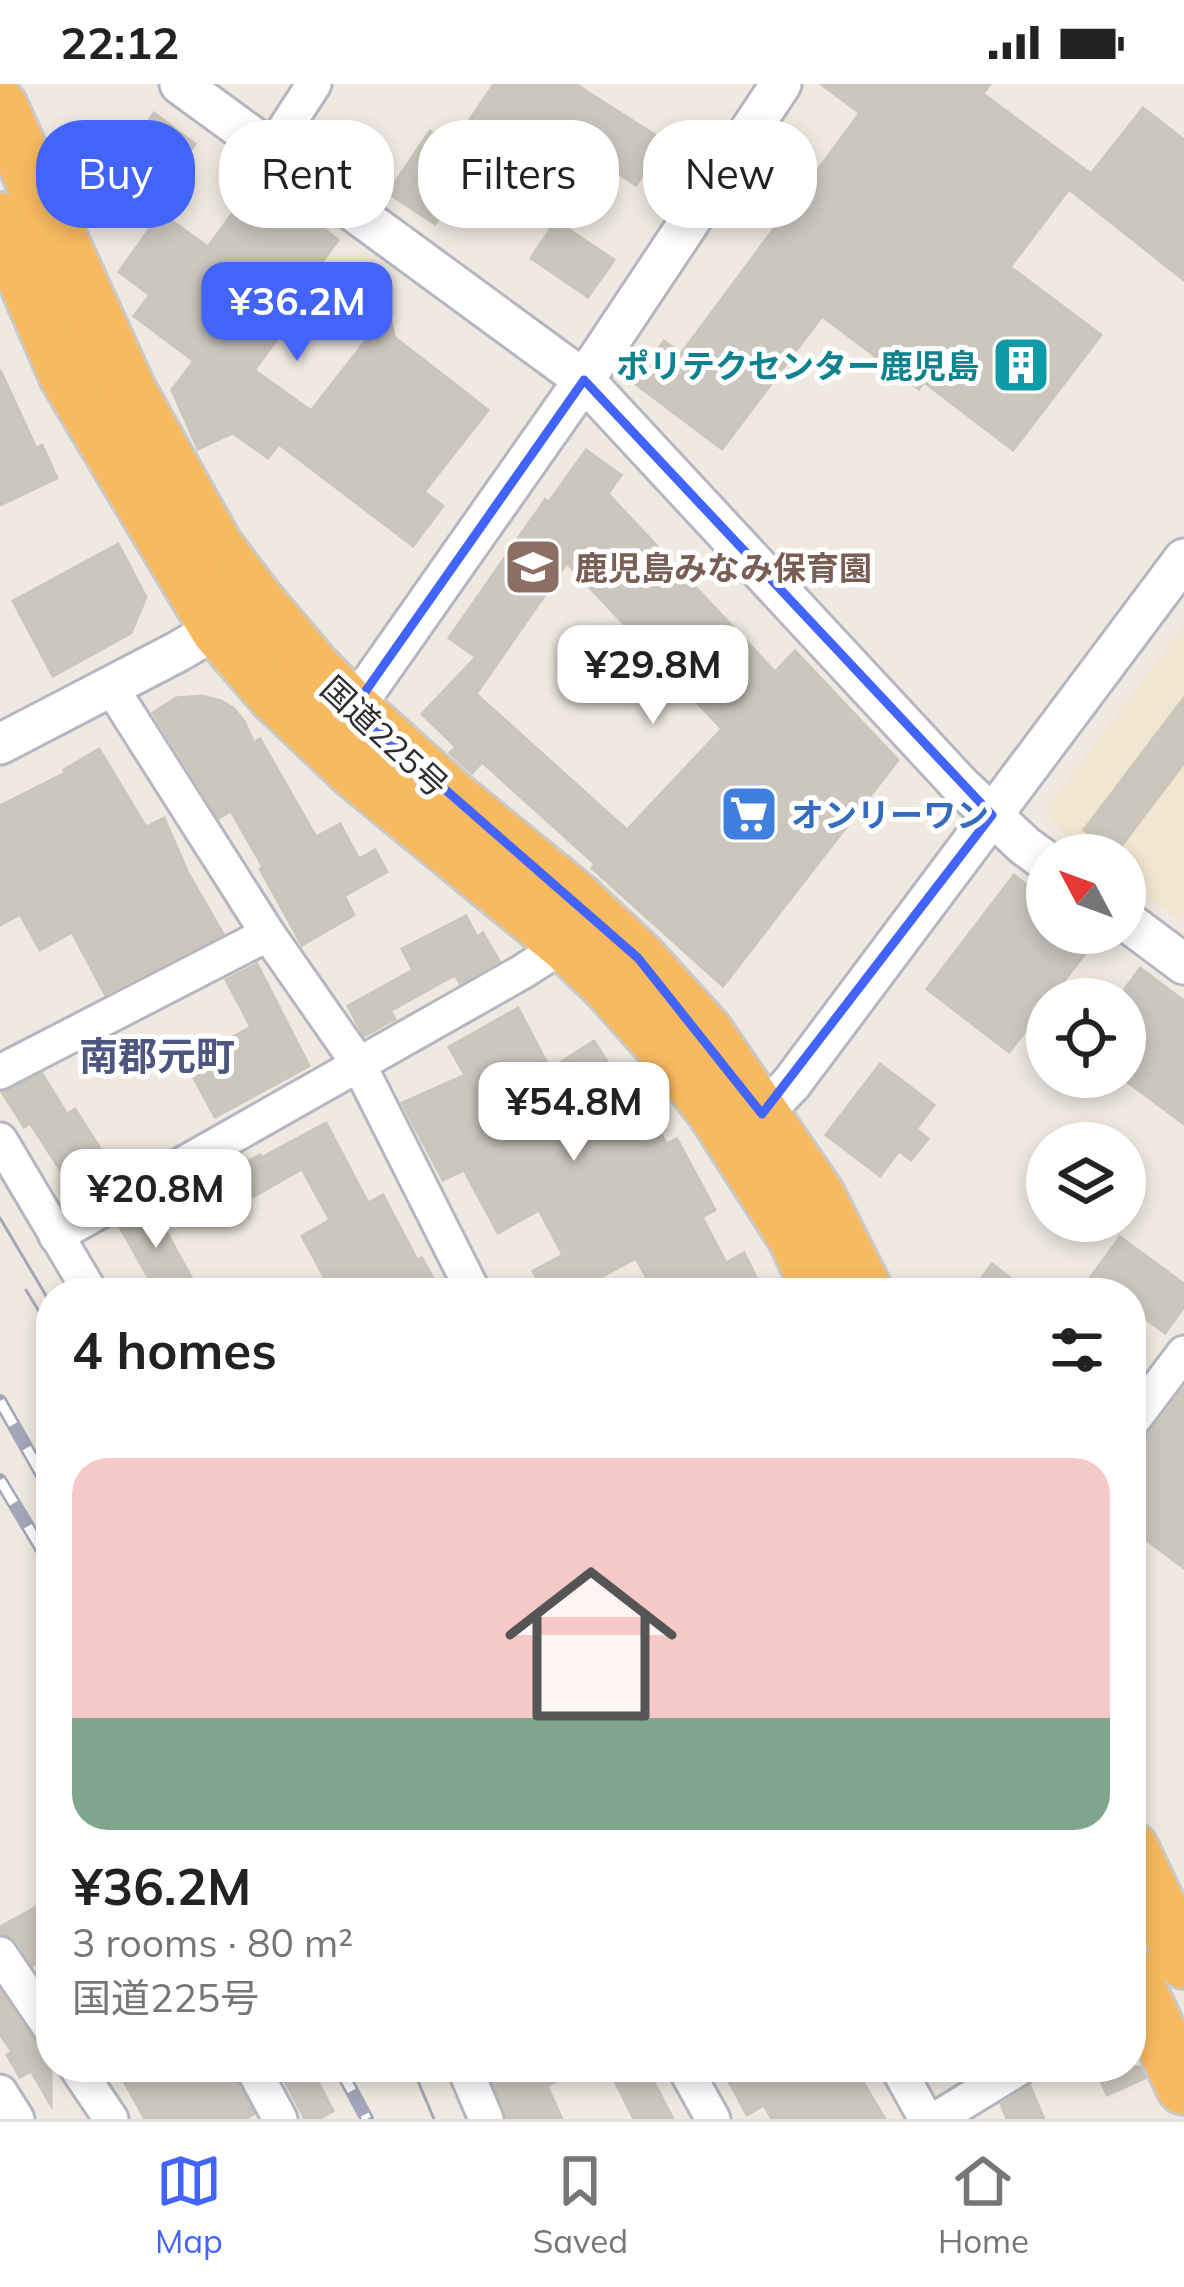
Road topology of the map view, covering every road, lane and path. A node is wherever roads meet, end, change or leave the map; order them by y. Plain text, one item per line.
1 (180, 84) edge
2 (314, 84) edge
3 (781, 84) edge
4 (0, 107) edge
5 (230, 120) edge
6 (291, 120) edge
7 (0, 220) edge
8 (377, 228) edge
9 (0, 287) edge
10 (67, 376) junction
11 (584, 380) junction
12 (1184, 559) edge
13 (237, 616) junction
14 (111, 687) junction
15 (353, 709) junction
16 (0, 744) edge
17 (992, 815) junction
18 (1026, 847) edge
19 (268, 934) junction
20 (1146, 936) edge
21 (566, 944) junction
22 (1184, 964) edge
23 (358, 1064) junction
24 (0, 1072) edge
25 (762, 1114) junction
26 (0, 1140) edge
27 (56, 1236) junction
28 (82, 1278) edge
29 (460, 1278) edge
30 (814, 1278) edge
31 (858, 1278) edge
32 (1184, 1352) edge
33 (1146, 1403) edge
34 (1146, 1881) edge
35 (0, 1954) edge
36 (1184, 1961) edge
37 (1147, 1985) edge
38 (36, 2008) edge
39 (86, 2082) edge
40 (260, 2082) edge
41 (470, 2082) edge
42 (692, 2082) edge
43 (905, 2082) edge
44 (996, 2082) edge
45 (1184, 2087) edge
46 (0, 2092) edge
47 (17, 2119) edge
48 (111, 2119) edge
49 (280, 2119) edge
50 (486, 2119) edge
51 (713, 2119) edge
52 (926, 2119) edge
53 (936, 2119) edge

1 - 5 street
2 - 6 street
3 - 11 street
4 - 13 highway, 国道225号
7 - 10 highway, 国道225号
8 - 11 street
9 - 10 highway
10 - 13 highway, 国道225号
11 - 15 street
11 - 17 street
12 - 17 street
13 - 14 street
13 - 15 highway, 国道225号
13 - 21 highway, 国道225号
14 - 16 street
14 - 19 street
15 - 25 highway, 国道225号
17 - 18 street
17 - 25 street
19 - 23 street
19 - 24 street
20 - 22 street
21 - 23 street
21 - 30 highway, 国道225号
23 - 27 street
23 - 29 street
25 - 31 highway, 国道225号
26 - 27 street
27 - 28 street
32 - 33 street
34 - 36 highway
35 - 38 street
37 - 45 highway
39 - 48 street
40 - 49 street
41 - 50 street
42 - 51 street
43 - 52 street
44 - 53 street
46 - 47 street

